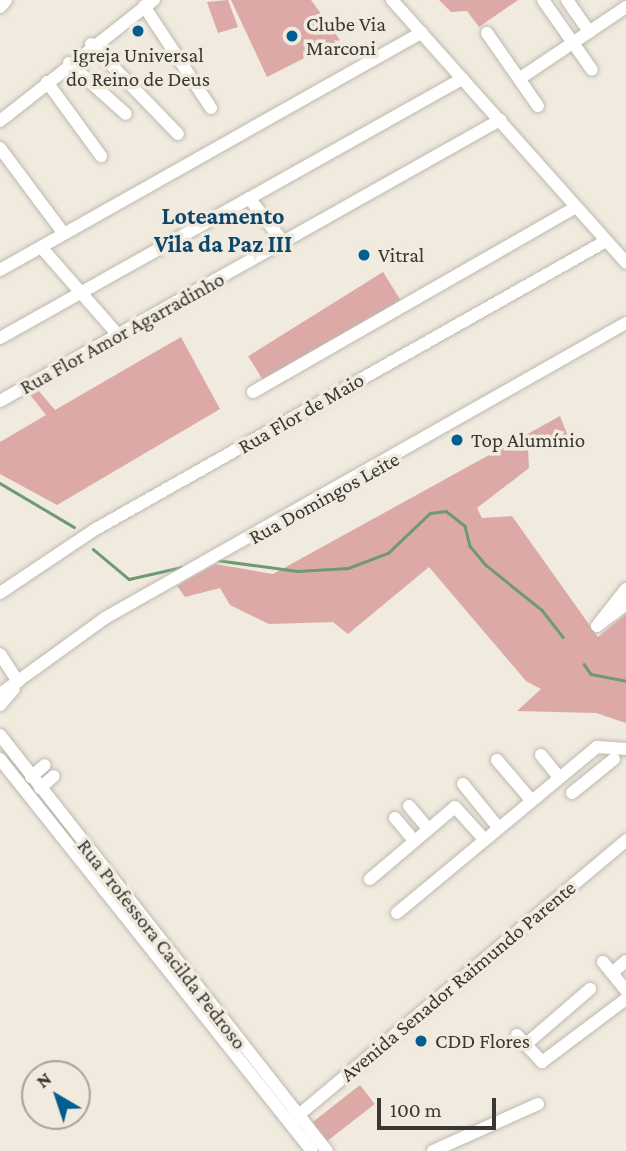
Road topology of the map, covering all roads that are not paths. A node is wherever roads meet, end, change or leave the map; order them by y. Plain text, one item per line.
1 (6, 0) edge
2 (123, 0) edge
3 (392, 0) edge
4 (543, 0) edge
5 (567, 0) edge
6 (144, 6) edge
7 (0, 7) edge
8 (626, 7) edge
9 (422, 32) junction
10 (589, 32) junction
11 (487, 33) dead end
12 (573, 43) junction
13 (91, 44) junction
14 (69, 63) junction
15 (592, 70) dead end
16 (462, 79) junction
17 (519, 79) junction
18 (47, 82) junction
19 (538, 106) dead end
20 (211, 108) dead end
21 (126, 114) dead end
22 (500, 120) junction
23 (0, 121) edge
24 (178, 134) dead end
25 (0, 148) edge
26 (101, 156) dead end
27 (249, 198) junction
28 (576, 207) junction
29 (64, 234) junction
30 (606, 240) junction
31 (284, 243) junction
32 (41, 247) junction
33 (626, 263) edge
34 (0, 270) edge
35 (80, 292) junction
36 (626, 323) edge
37 (118, 335) junction
38 (0, 338) edge
39 (253, 392) dead end
40 (0, 401) edge
41 (2, 587) edge
42 (626, 589) edge
43 (626, 604) edge
44 (0, 654) edge
45 (18, 678) junction
46 (0, 694) edge
47 (0, 705) edge
48 (0, 735) edge
49 (626, 749) edge
50 (589, 753) junction
51 (541, 755) dead end
52 (0, 759) edge
53 (497, 760) dead end
54 (614, 760) dead end
55 (45, 765) dead end
56 (602, 769) junction
57 (54, 776) dead end
58 (31, 777) junction
59 (559, 777) junction
60 (463, 784) dead end
61 (40, 788) junction
62 (572, 793) dead end
63 (531, 800) junction
64 (410, 806) dead end
65 (395, 818) dead end
66 (498, 827) junction
67 (428, 829) junction
68 (484, 839) junction
69 (626, 840) edge
70 (414, 841) junction
71 (370, 879) dead end
72 (397, 913) dead end
73 (626, 961) edge
74 (603, 962) dead end
75 (612, 973) junction
76 (590, 989) dead end
77 (626, 990) edge
78 (626, 999) edge
79 (538, 1104) dead end
80 (294, 1119) junction
81 (312, 1151) edge
82 (327, 1151) edge
83 (433, 1151) edge

1 - 7 street
2 - 6 street
3 - 9 street
4 - 12 street
5 - 10 street
6 - 13 street
6 - 20 street
8 - 10 street
9 - 16 street
9 - 29 street
10 - 12 street
11 - 17 street
12 - 15 street
12 - 17 street
13 - 14 street
13 - 24 street
14 - 18 street
14 - 21 street
16 - 22 street
16 - 27 street
17 - 19 street
18 - 23 street
18 - 26 street
22 - 28 street
22 - 31 street, Rua Flor Amor Agarradinho
25 - 29 street
27 - 31 street
27 - 35 street
28 - 30 street
28 - 39 street
29 - 32 street
30 - 33 street
30 - 41 street, Rua Flor de Maio
31 - 37 street, Rua Flor Amor Agarradinho
32 - 34 street
32 - 35 street
35 - 37 street
35 - 38 street
36 - 45 street, Rua Domingos Leite
37 - 40 street, Rua Flor Amor Agarradinho
42 - 43 street
44 - 45 street
45 - 46 street, Rua Domingos Leite
45 - 47 street, Rua Domingos Leite
48 - 58 street, Rua Professora Cacilda Pedroso
49 - 50 street
50 - 56 street
50 - 59 street
51 - 59 street
52 - 80 street, Rua Professora Cacilda Pedroso
53 - 63 street
54 - 56 street
55 - 58 street
56 - 62 street
57 - 61 street
58 - 61 street, Rua Professora Cacilda Pedroso
59 - 63 street
60 - 66 street
61 - 80 street, Rua Professora Cacilda Pedroso
63 - 66 street
64 - 67 street
65 - 70 street
66 - 68 street
67 - 68 street
67 - 70 street
68 - 72 street
69 - 80 street, Avenida Senador Raimundo Parente
70 - 71 street
73 - 75 street
74 - 75 street
75 - 77 street
76 - 78 street
79 - 83 street
80 - 81 street, Rua Professora Cacilda Pedroso
80 - 82 street, Rua Professora Cacilda Pedroso

